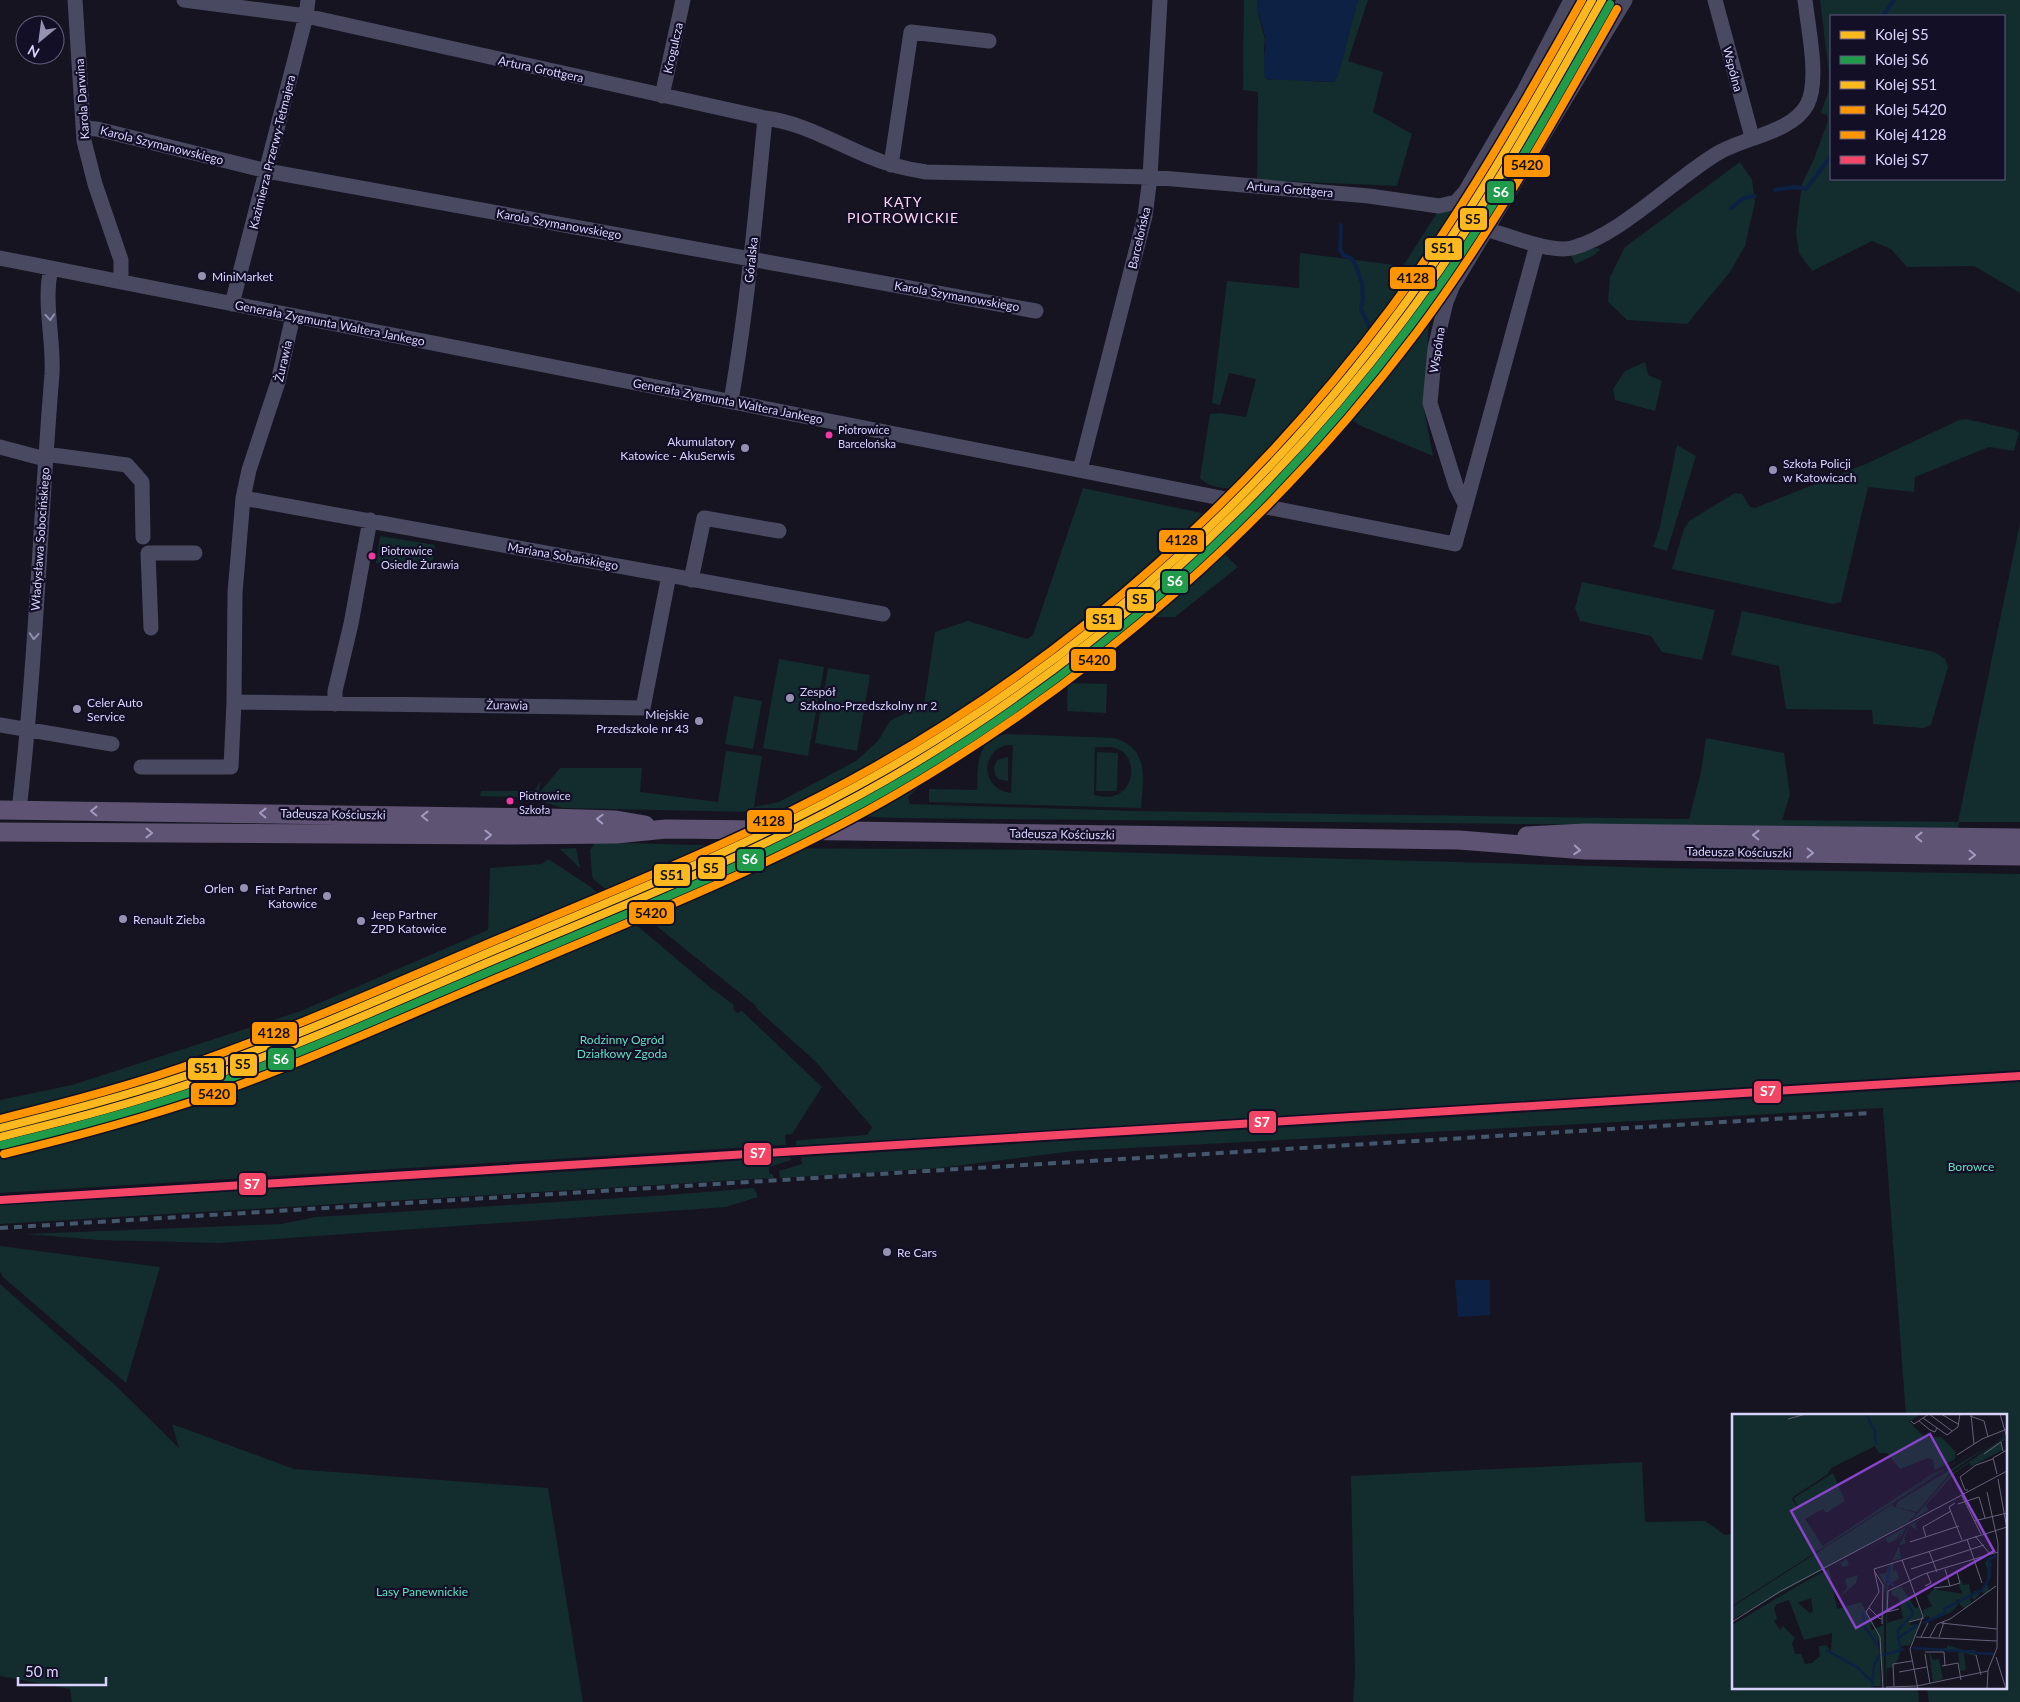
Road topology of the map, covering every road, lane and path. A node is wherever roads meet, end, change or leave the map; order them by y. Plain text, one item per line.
1 (75, 0) edge
2 (184, 0) edge
3 (308, 0) edge
4 (683, 0) edge
5 (1160, 0) edge
6 (1572, 0) edge
7 (1625, 0) edge
8 (1715, 0) edge
9 (1805, 0) edge
10 (306, 16) junction
11 (989, 41) dead end
12 (662, 96) junction
13 (765, 118) junction
14 (83, 128) junction
15 (1752, 137) junction
16 (891, 165) junction
17 (267, 171) junction
18 (1150, 177) junction
19 (1488, 230) junction
20 (1537, 245) junction
21 (0, 258) edge
22 (752, 259) junction
23 (51, 268) junction
24 (121, 282) junction
25 (232, 304) junction
26 (1036, 310) dead end
27 (293, 316) junction
28 (730, 401) junction
29 (0, 447) edge
30 (45, 457) junction
31 (1080, 470) junction
32 (243, 498) junction
33 (1465, 504) junction
34 (370, 520) junction
35 (779, 531) dead end
36 (142, 538) dead end
37 (196, 553) dead end
38 (669, 575) junction
39 (691, 580) junction
40 (883, 614) dead end
41 (151, 628) dead end
42 (234, 702) junction
43 (335, 704) junction
44 (0, 725) edge
45 (28, 730) junction
46 (112, 744) dead end
47 (141, 767) dead end
48 (0, 810) edge
49 (19, 810) junction
50 (666, 829) junction
51 (0, 832) edge
52 (2020, 838) edge
53 (1459, 840) junction
54 (2020, 856) edge

1 - 14 street, Karola Darwina
2 - 10 street, Artura Grottgera
3 - 10 street, Kazimierza Przerwy-Tetmajera
4 - 12 street, Krogulcza
5 - 18 street, Barcelońska
6 - 18 street, Artura Grottgera
7 - 19 street, Wspólna
8 - 15 street, Wspólna
9 - 15 street
10 - 12 street, Artura Grottgera
10 - 17 street, Kazimierza Przerwy-Tetmajera
11 - 16 street
12 - 13 street, Artura Grottgera
13 - 16 street, Artura Grottgera
13 - 22 street, Góralska
14 - 17 street, Karola Szymanowskiego
14 - 24 street, Karola Darwina
15 - 20 street
16 - 18 street, Artura Grottgera
17 - 22 street, Karola Szymanowskiego
17 - 25 street, Kazimierza Przerwy-Tetmajera
18 - 31 street, Barcelońska
19 - 20 street
19 - 33 street, Wspólna
20 - 33 street
21 - 23 street, Generała Zygmunta Waltera Jankego
22 - 26 street, Karola Szymanowskiego
22 - 28 street, Góralska
23 - 24 street, Generała Zygmunta Waltera Jankego
23 -> 30 street, Władysława Sobocińskiego
24 - 25 street, Generała Zygmunta Waltera Jankego
25 - 27 street, Generała Zygmunta Waltera Jankego
27 - 28 street, Generała Zygmunta Waltera Jankego
27 - 32 street, Żurawia
28 - 31 street, Generała Zygmunta Waltera Jankego
29 - 30 street
30 - 36 street
30 -> 45 street, Władysława Sobocińskiego
31 - 33 street, Generała Zygmunta Waltera Jankego
32 - 34 street, Mariana Sobańskiego
32 - 42 street, Żurawia
34 - 38 street, Mariana Sobańskiego
34 - 43 street
35 - 39 street
37 - 41 street
38 - 39 street, Mariana Sobańskiego
38 - 43 street, Żurawia
39 - 40 street, Mariana Sobańskiego
42 - 43 street, Żurawia
42 - 47 street, Żurawia
44 - 45 street
45 - 46 street
45 - 49 street, Władysława Sobocińskiego
48 - 49 main road, Tadeusza Kościuszki
50 -> 49 main road, Tadeusza Kościuszki
51 -> 50 main road, Tadeusza Kościuszki
50 - 53 main road, Tadeusza Kościuszki
52 -> 53 main road, Tadeusza Kościuszki
53 -> 54 main road, Tadeusza Kościuszki

